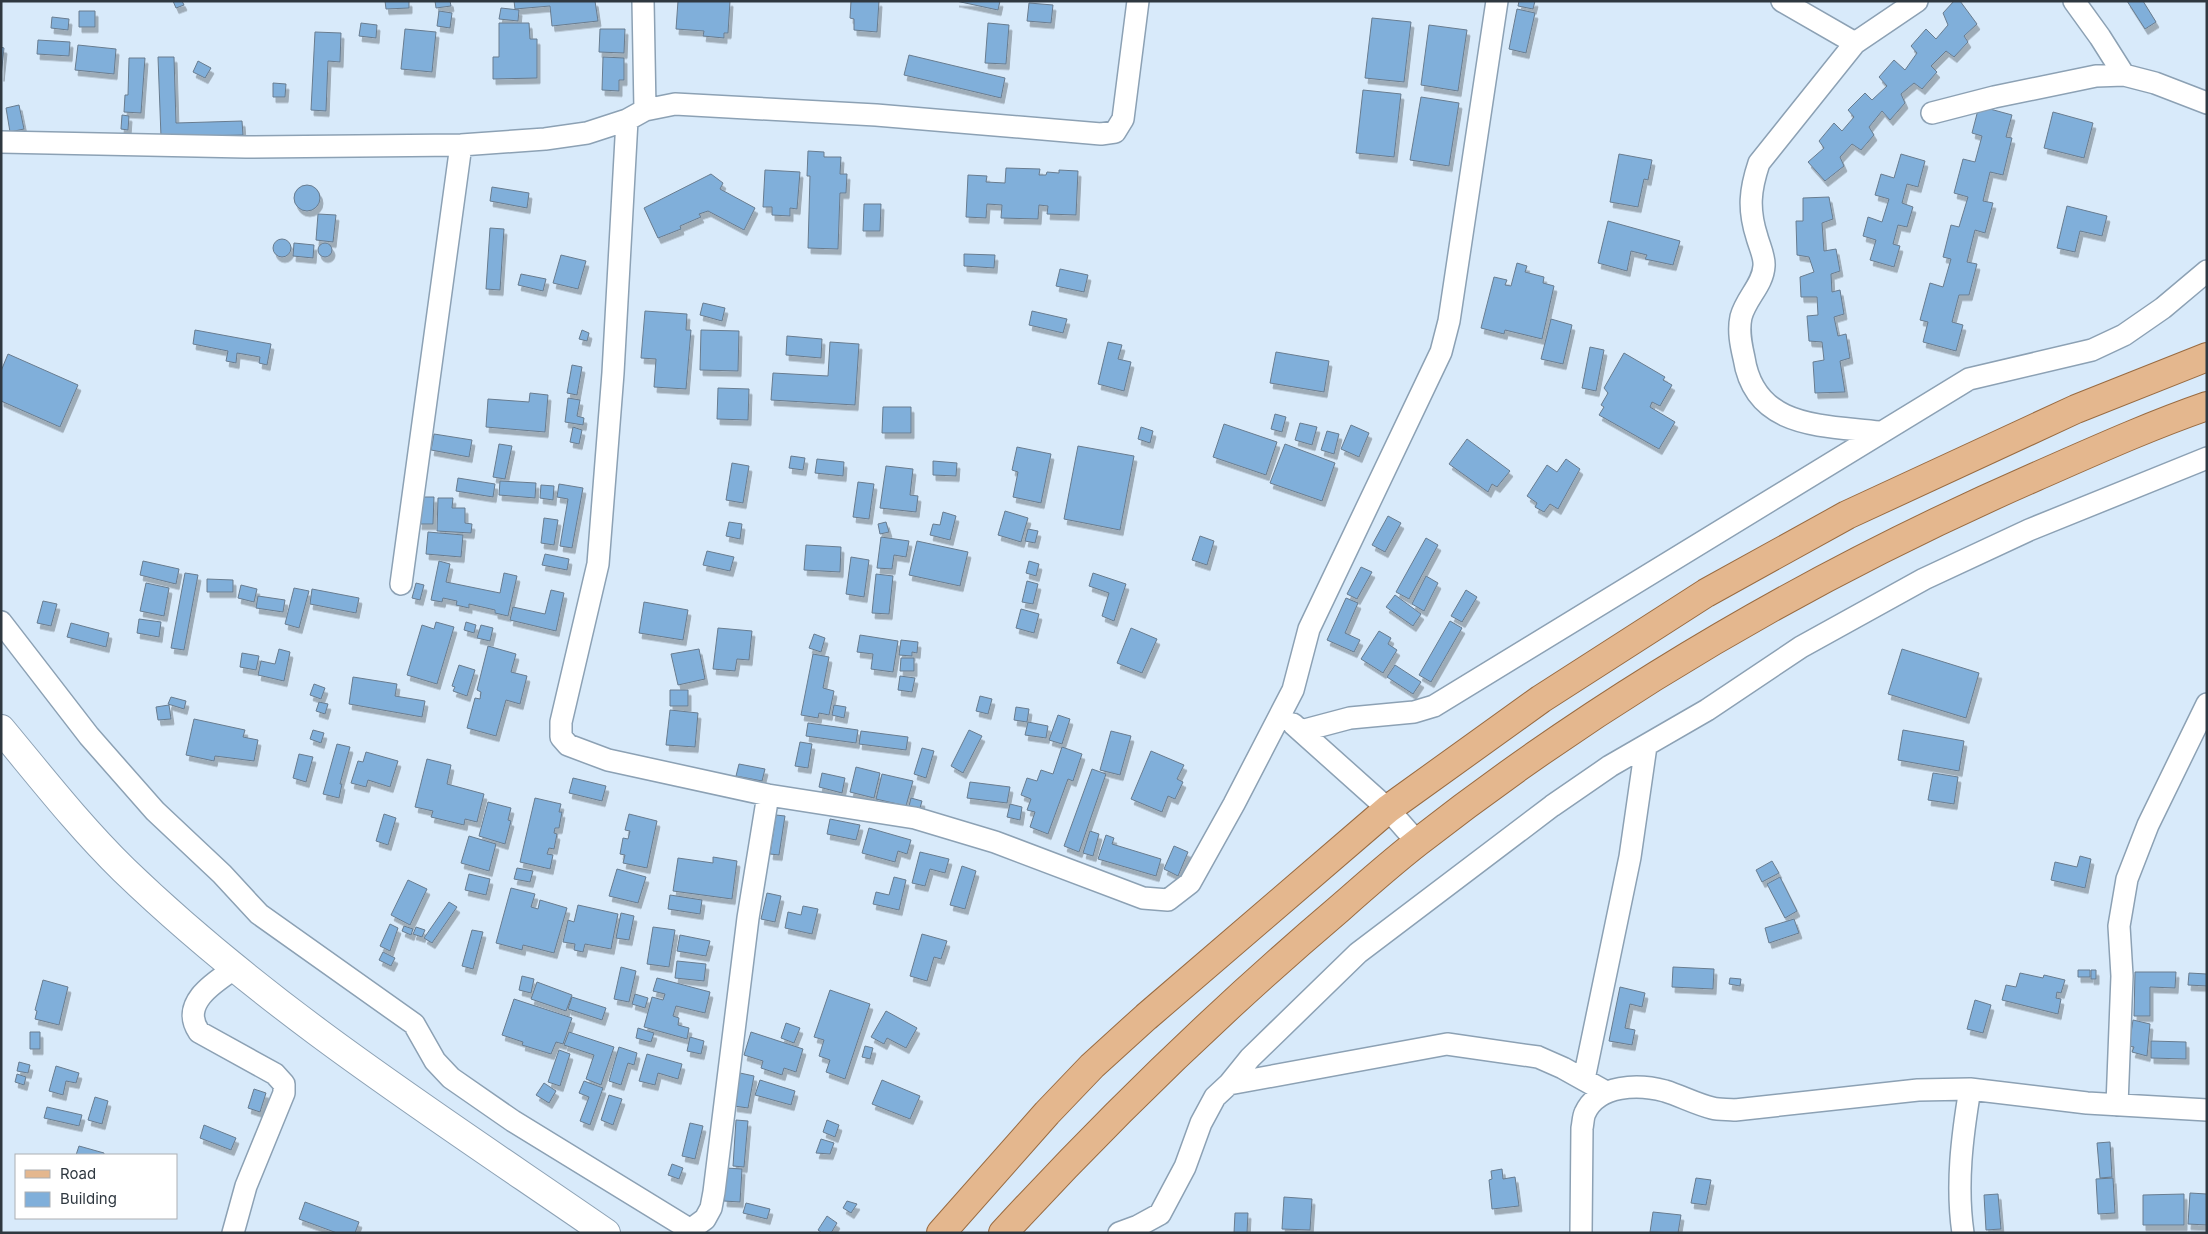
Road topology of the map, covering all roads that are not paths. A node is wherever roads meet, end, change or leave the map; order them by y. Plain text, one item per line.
1 (643, 1) edge
2 (1138, 1) edge
3 (1497, 1) edge
4 (1782, 1) edge
5 (1917, 1) edge
6 (2074, 1) edge
7 (1856, 43) junction
8 (2124, 76) junction
9 (2207, 103) edge
10 (1932, 113) dead end
11 (636, 115) junction
12 (1, 142) edge
13 (462, 145) junction
14 (2207, 271) edge
15 (2207, 357) edge
16 (2207, 406) edge
17 (1878, 432) junction
18 (2207, 458) edge
19 (401, 584) dead end
20 (1, 622) edge
21 (2207, 704) edge
22 (1281, 714) junction
23 (1301, 731) junction
24 (2, 732) edge
25 (1646, 746) junction
26 (768, 795) junction
27 (1388, 808) junction
28 (1417, 842) junction
29 (234, 968) junction
30 (1584, 1079) junction
31 (1230, 1084) junction
32 (1970, 1089) junction
33 (1606, 1092) junction
34 (2117, 1105) junction
35 (2207, 1110) edge
36 (688, 1231) edge
37 (233, 1233) edge
38 (606, 1233) edge
39 (941, 1233) edge
40 (1003, 1233) edge
41 (1119, 1233) edge
42 (1581, 1233) edge
43 (1963, 1233) edge

1 - 11 street
2 - 11 street
3 - 22 street
4 - 7 street
5 - 7 street
6 - 8 street
7 - 17 street
8 - 9 street
8 - 10 street
11 - 13 street
11 - 26 street
12 - 13 street
13 - 19 street
14 - 17 street
15 - 27 main road
16 - 28 main road
17 - 23 street
18 - 25 street
20 - 36 street
21 - 34 street
22 - 23 street
22 - 26 street
23 - 27 street
24 - 29 main road
25 - 30 street
25 - 31 street
26 - 36 street
27 - 28 street
27 - 39 main road
28 - 40 main road
29 - 37 street
29 - 38 main road
30 - 31 street
30 - 33 street
31 - 41 street
32 - 33 street
32 - 34 street
32 - 43 street
33 - 42 street
34 - 35 street

